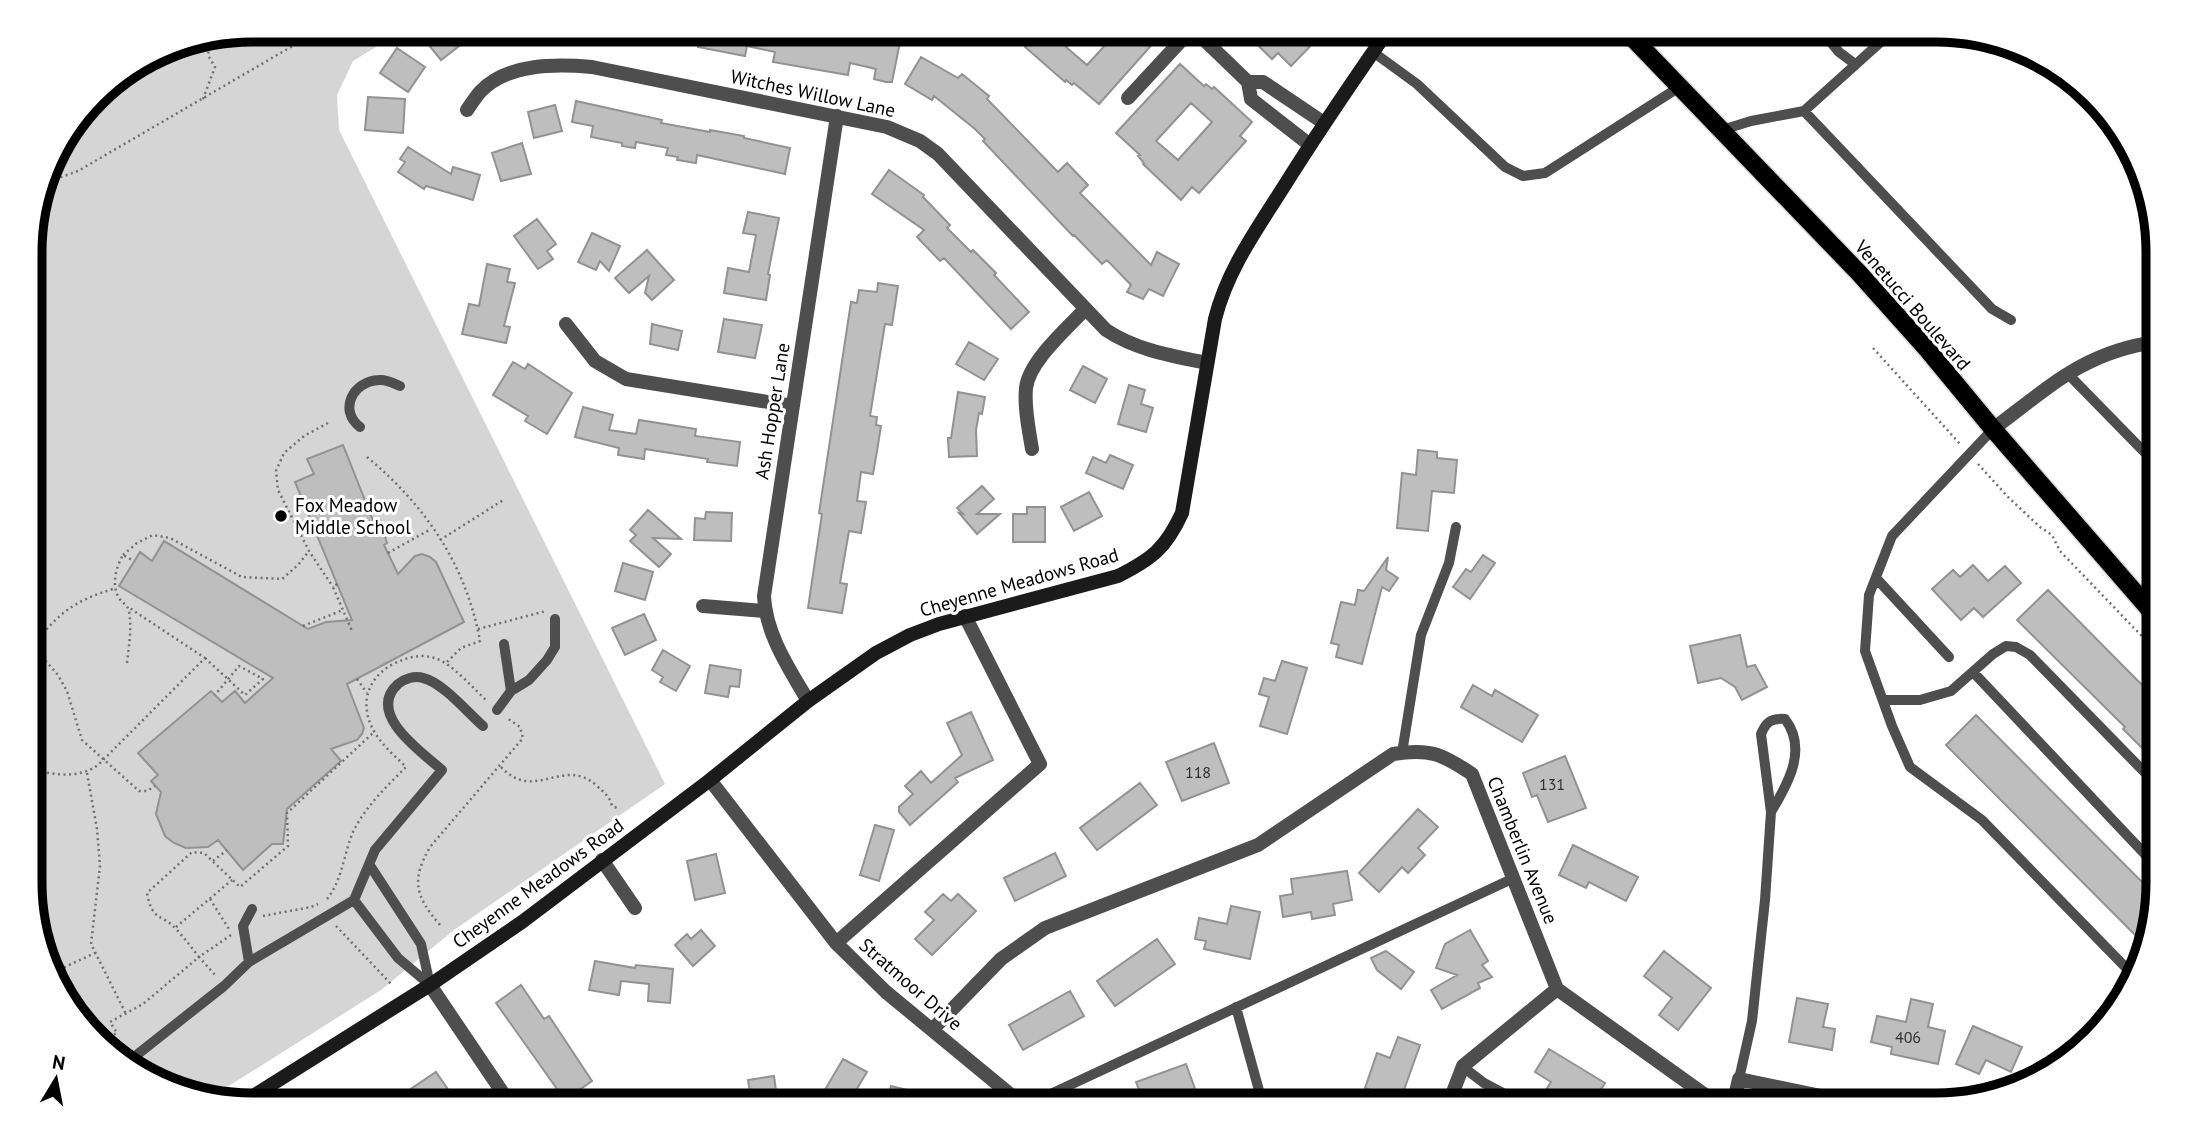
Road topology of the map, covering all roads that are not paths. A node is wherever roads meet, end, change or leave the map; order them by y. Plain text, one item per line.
1 (1182, 42) edge
2 (1206, 42) edge
3 (1381, 42) edge
4 (1637, 42) edge
5 (1831, 42) edge
6 (1880, 42) edge
7 (1373, 52) junction
8 (1855, 64) junction
9 (1248, 82) junction
10 (1681, 86) junction
11 (1128, 98) dead end
12 (467, 110) dead end
13 (1804, 111) junction
14 (837, 117) junction
15 (1324, 123) junction
16 (1722, 130) junction
17 (1310, 145) junction
18 (1085, 309) junction
19 (2011, 320) dead end
20 (566, 324) dead end
21 (2146, 343) edge
22 (1207, 363) junction
23 (2067, 373) junction
24 (400, 386) dead end
25 (793, 406) junction
26 (360, 427) dead end
27 (1993, 429) junction
28 (1032, 449) dead end
29 (2146, 455) edge
30 (1456, 527) dead end
31 (1876, 578) junction
32 (2146, 605) edge
33 (704, 606) dead end
34 (765, 611) junction
35 (554, 614) road end
36 (965, 616) junction
37 (504, 644) dead end
38 (1949, 657) dead end
39 (1973, 672) junction
40 (511, 691) junction
41 (1883, 700) junction
42 (808, 701) junction
43 (497, 710) road end
44 (483, 726) dead end
45 (1402, 752) junction
46 (2146, 774) edge
47 (710, 780) junction
48 (1771, 812) junction
49 (2146, 855) edge
50 (602, 860) junction
51 (369, 864) junction
52 (1514, 878) junction
53 (354, 900) junction
54 (635, 908) dead end
55 (252, 909) dead end
56 (836, 943) junction
57 (249, 962) junction
58 (2127, 969) edge
59 (430, 985) junction
60 (1557, 989) junction
61 (1236, 1007) junction
62 (933, 1029) junction
63 (134, 1057) edge
64 (1463, 1068) junction
65 (1738, 1079) junction
66 (258, 1093) edge
67 (503, 1093) edge
68 (1010, 1093) edge
69 (1051, 1093) edge
70 (1260, 1093) edge
71 (1453, 1093) edge
72 (1503, 1093) edge
73 (1702, 1093) edge
74 (1735, 1093) edge
75 (1806, 1093) edge

1 - 11 street
2 - 9 street
3 - 7 main road, Cheyenne Meadows Road
4 - 10 main road, Venetucci Boulevard
5 - 8 lane
6 - 8 lane
7 - 10 lane
7 - 15 main road, Cheyenne Meadows Road
8 - 13 lane
9 - 15 street
9 - 17 street
10 - 16 main road, Venetucci Boulevard
12 - 14 street, Witches Willow Lane
13 - 16 lane
13 - 19 lane
14 - 18 street, Witches Willow Lane
14 - 25 street, Ash Hopper Lane
15 - 17 main road, Cheyenne Meadows Road
16 - 27 main road, Venetucci Boulevard
17 - 22 main road, Cheyenne Meadows Road
18 - 22 street, Witches Willow Lane
18 - 28 street
20 - 25 street
21 - 23 street
22 - 36 main road, Cheyenne Meadows Road
23 - 27 street
23 - 29 lane
24 - 26 lane
25 - 34 street, Ash Hopper Lane
27 - 31 lane
27 - 32 main road, Venetucci Boulevard
30 - 45 lane
31 - 38 lane
31 - 41 lane
33 - 34 street
34 - 42 street, Ash Hopper Lane
35 - 40 lane
36 - 42 main road, Cheyenne Meadows Road
36 - 56 street
37 - 40 lane
39 - 41 lane
39 - 46 lane
39 - 49 lane
40 - 43 lane
41 - 58 lane
42 - 47 main road, Cheyenne Meadows Road
44 - 51 lane
45 - 52 street, Chamberlin Avenue
45 - 62 street
47 - 50 main road, Cheyenne Meadows Road
47 - 56 street, Stratmoor Drive
48 - 48 lane
48 - 65 lane
50 - 54 street
50 - 59 main road, Cheyenne Meadows Road
51 - 53 lane
51 - 59 lane
52 - 60 street, Chamberlin Avenue
52 - 61 lane
53 - 57 lane
53 - 59 lane
55 - 57 lane
56 - 62 street, Stratmoor Drive
57 - 63 lane
59 - 66 main road, Cheyenne Meadows Road
59 - 67 street
60 - 64 street
60 - 73 street
61 - 69 lane
61 - 70 lane
62 - 68 street, Stratmoor Drive
64 - 71 street
64 - 72 lane
65 - 74 street
65 - 75 street

